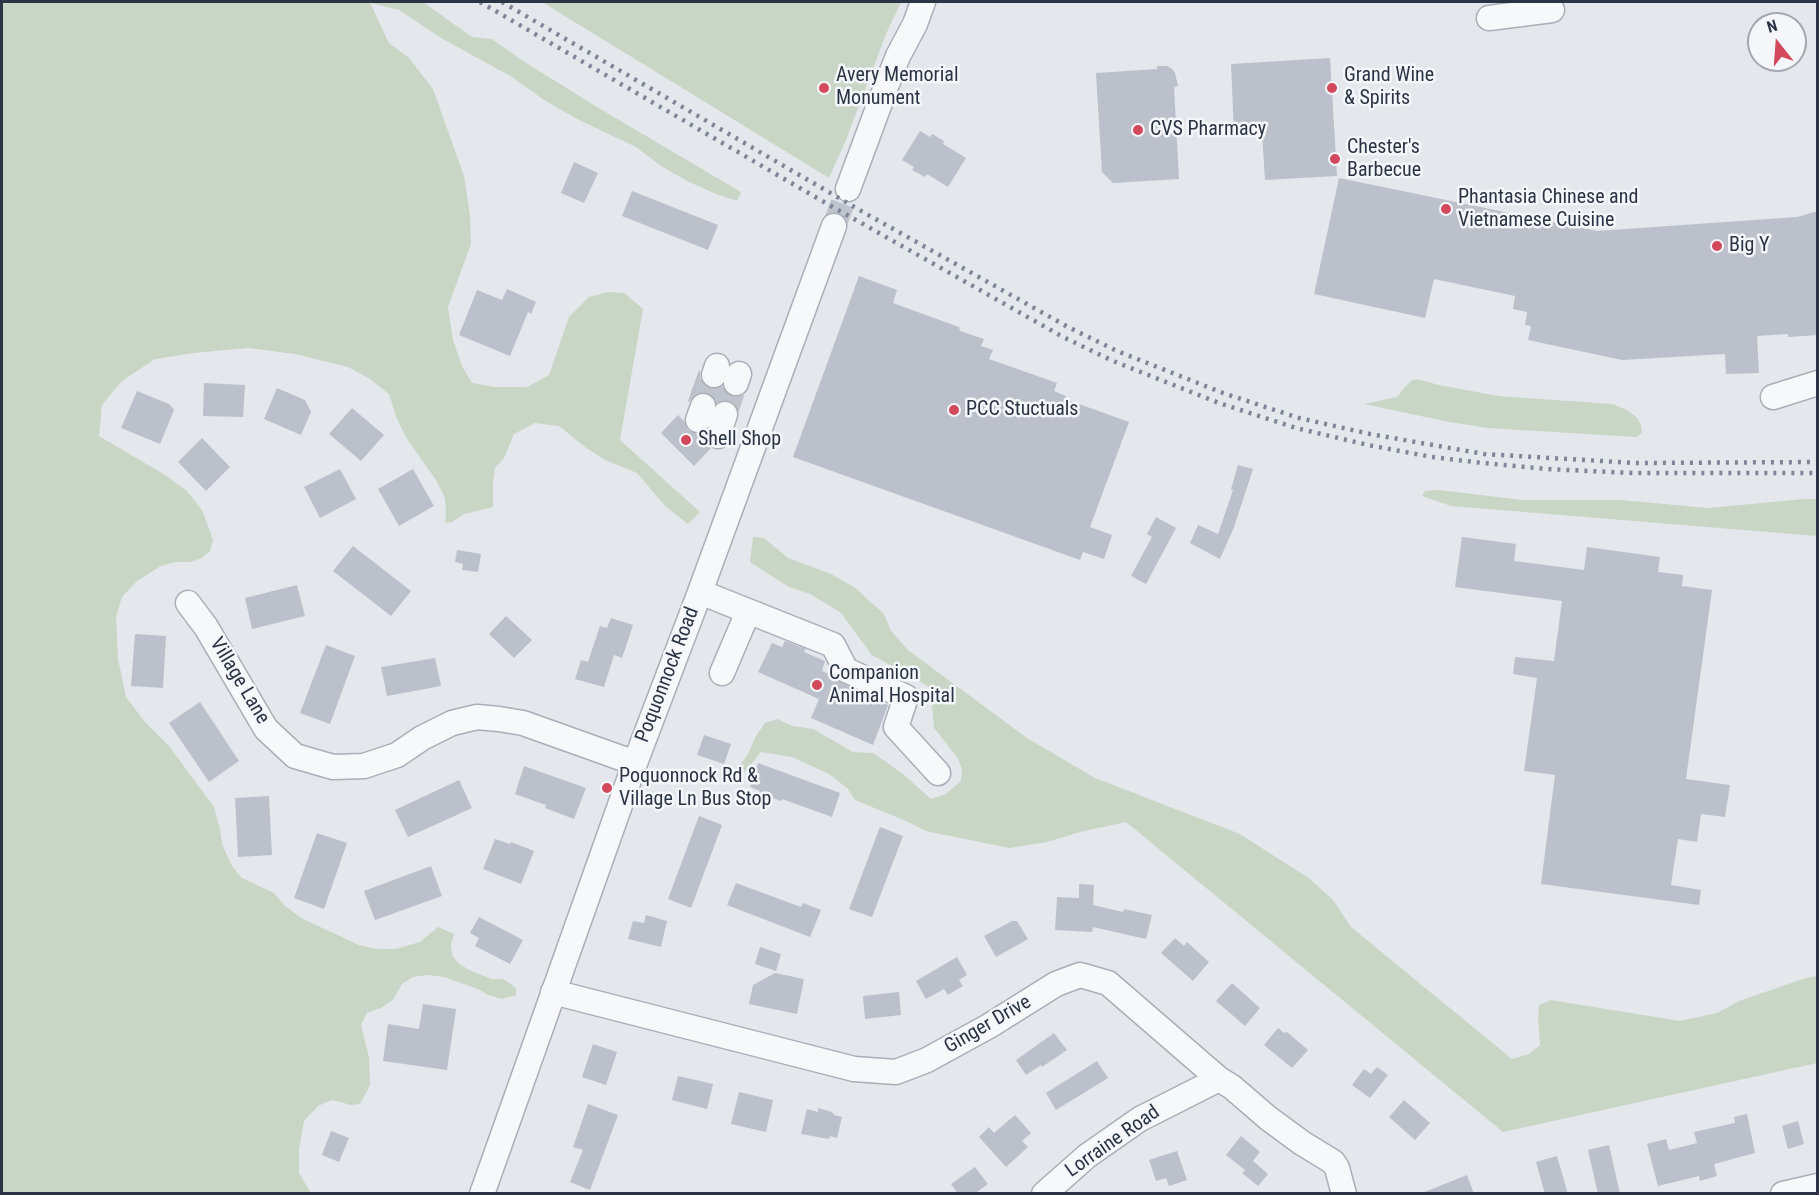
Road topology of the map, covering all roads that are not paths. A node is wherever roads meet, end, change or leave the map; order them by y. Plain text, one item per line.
1 (923, 2) edge
2 (937, 2) edge
3 (1552, 10) dead end
4 (1489, 18) dead end
5 (915, 24) junction
6 (848, 189) tunnel mouth
7 (834, 226) tunnel mouth
8 (1818, 383) edge
9 (1773, 397) dead end
10 (700, 592) junction
11 (188, 603) dead end
12 (748, 612) junction
13 (722, 673) dead end
14 (635, 763) junction
15 (938, 773) dead end
16 (553, 992) junction
17 (1219, 1079) junction
18 (1818, 1186) edge
19 (482, 1194) edge
20 (1044, 1194) edge
21 (1344, 1194) edge
22 (1783, 1194) edge

1 - 5 street
2 - 5 street
3 - 4 street
5 - 6 street
7 - 10 street, Poquonnock Road
8 - 9 street
10 - 12 street
10 - 14 street, Poquonnock Road
11 - 14 street, Village Lane
12 - 13 street
12 - 15 street
14 - 16 street, Poquonnock Road
16 - 17 street, Ginger Drive
16 - 19 street, Poquonnock Road
17 - 20 street, Lorraine Road
17 - 21 street, Ginger Drive
18 - 22 street

